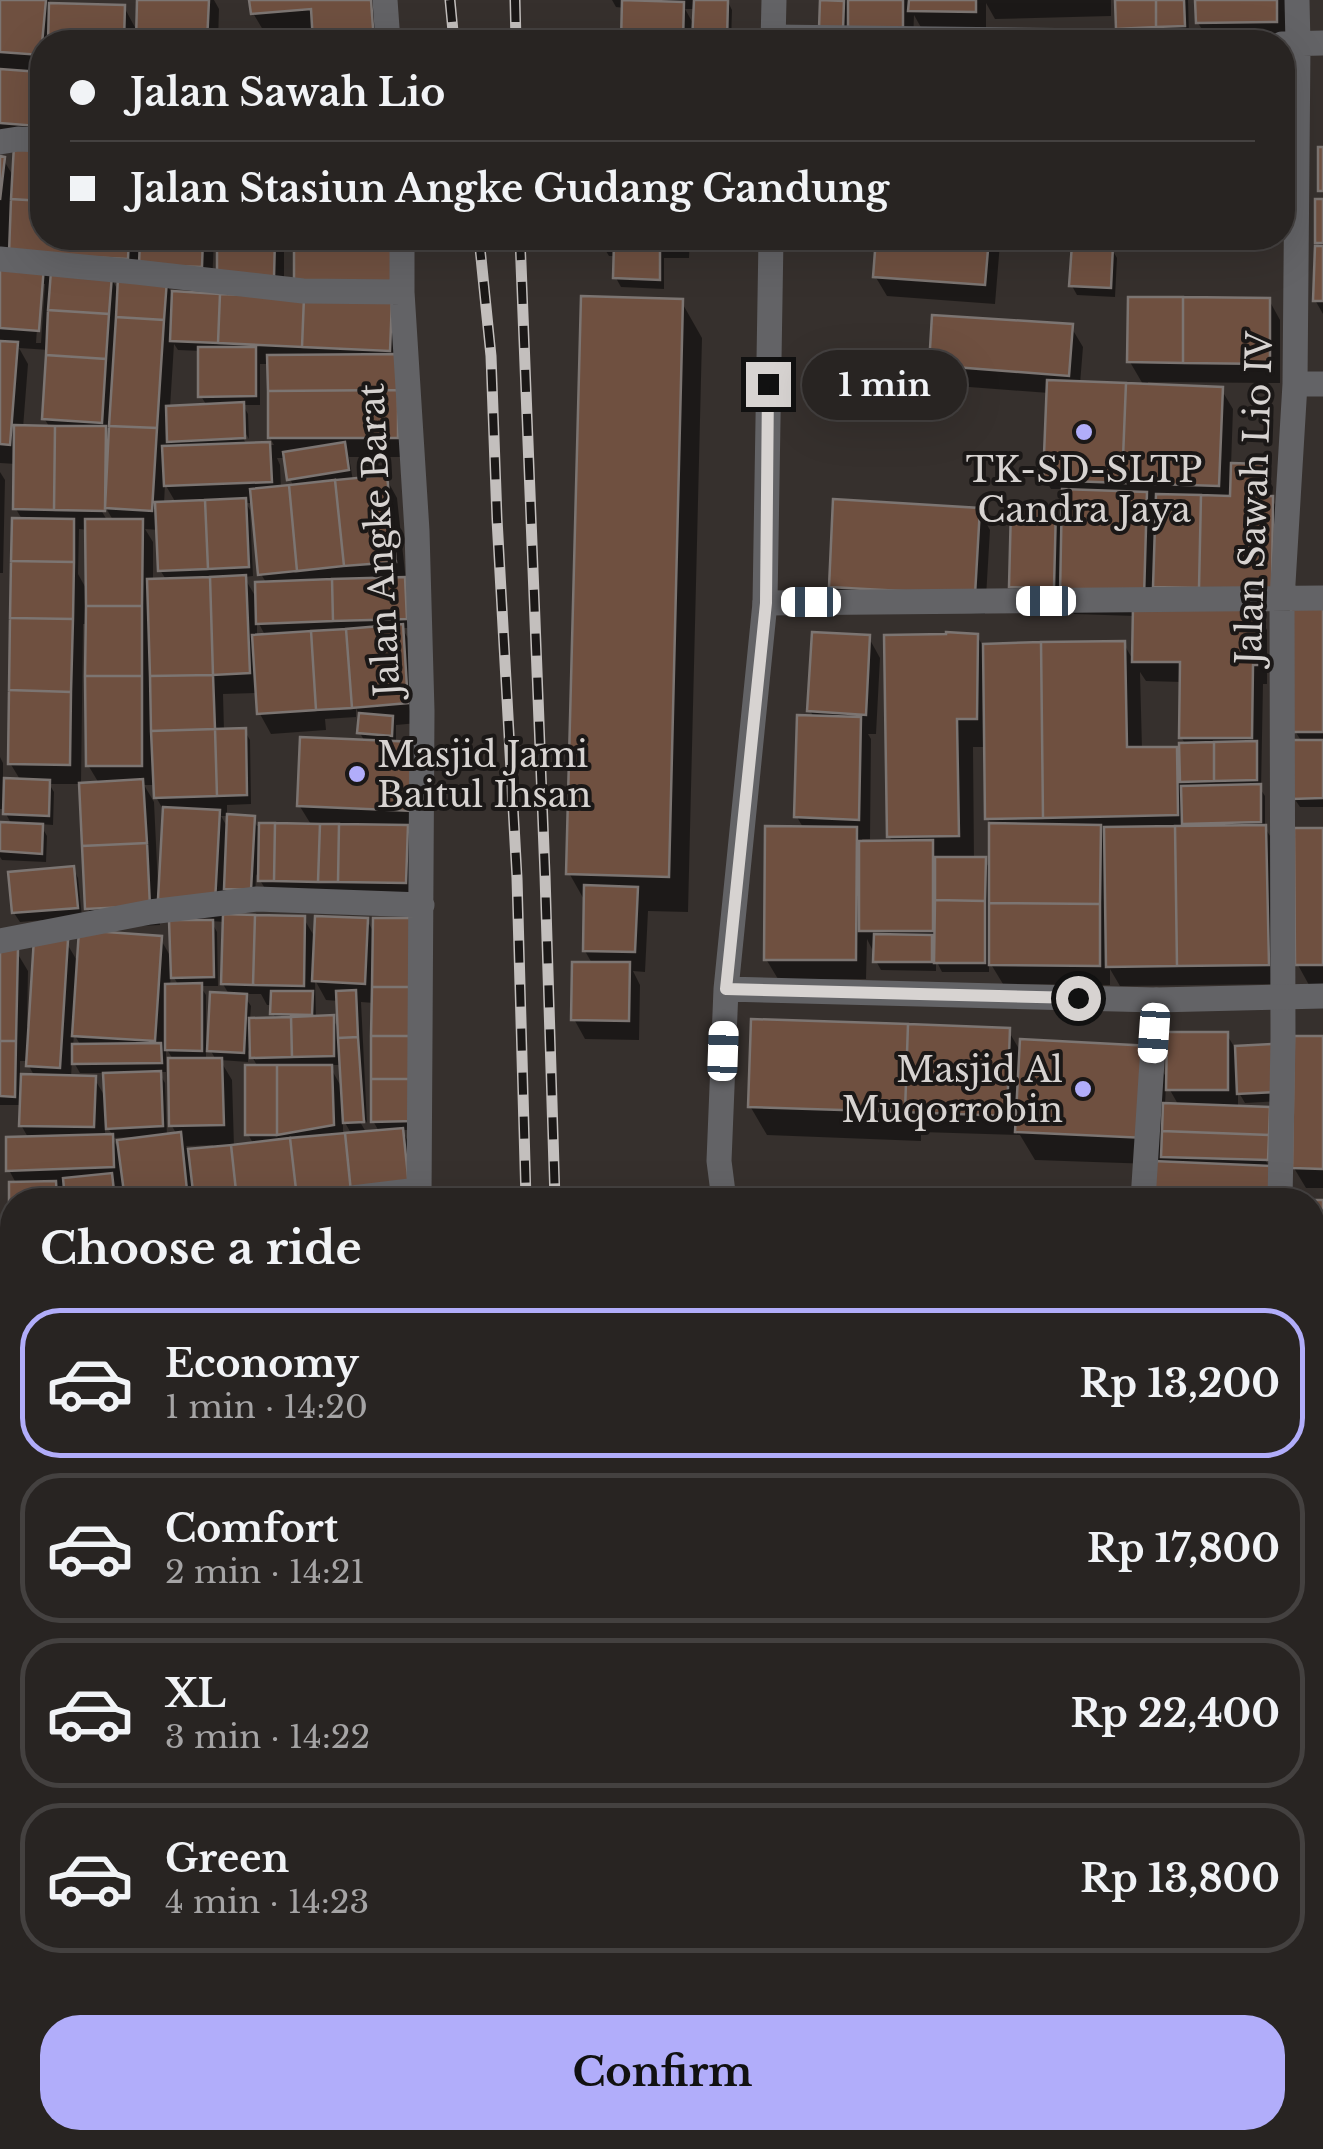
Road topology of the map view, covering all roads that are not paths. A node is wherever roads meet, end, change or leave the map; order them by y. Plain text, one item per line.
1 (385, 0) edge
2 (774, 0) edge
3 (1296, 0) edge
4 (387, 30) edge
5 (773, 30) edge
6 (1301, 44) edge
7 (30, 140) edge
8 (0, 142) edge
9 (402, 250) edge
10 (770, 250) edge
11 (0, 259) edge
12 (402, 292) junction
13 (1296, 384) junction
14 (1323, 384) edge
15 (1323, 598) edge
16 (1282, 600) junction
17 (766, 603) junction
18 (422, 905) junction
19 (0, 941) edge
20 (726, 989) junction
21 (1323, 996) edge
22 (1283, 998) junction
23 (1156, 1000) junction
24 (418, 1188) edge
25 (722, 1188) edge
26 (1145, 1188) edge
27 (1280, 1188) edge

1 - 4 street
2 - 5 street
3 - 6 street, Jalan Sawah Lio IV
6 - 13 street, Jalan Sawah Lio IV
7 - 8 street
9 - 12 street, Jalan Angke Barat
10 - 17 street
11 - 12 street
12 - 18 street, Jalan Angke Barat
13 - 14 street
13 - 16 street, Jalan Sawah Lio IV
15 - 16 street
16 - 17 street
16 - 22 street, Jalan Sawah Lio IV
17 - 20 street
18 - 19 street
18 - 24 street, Jalan Angke Barat
20 - 23 street
20 - 25 street
21 - 22 street
22 - 23 street
22 - 27 street, Jalan Sawah Lio IV
23 - 26 street

